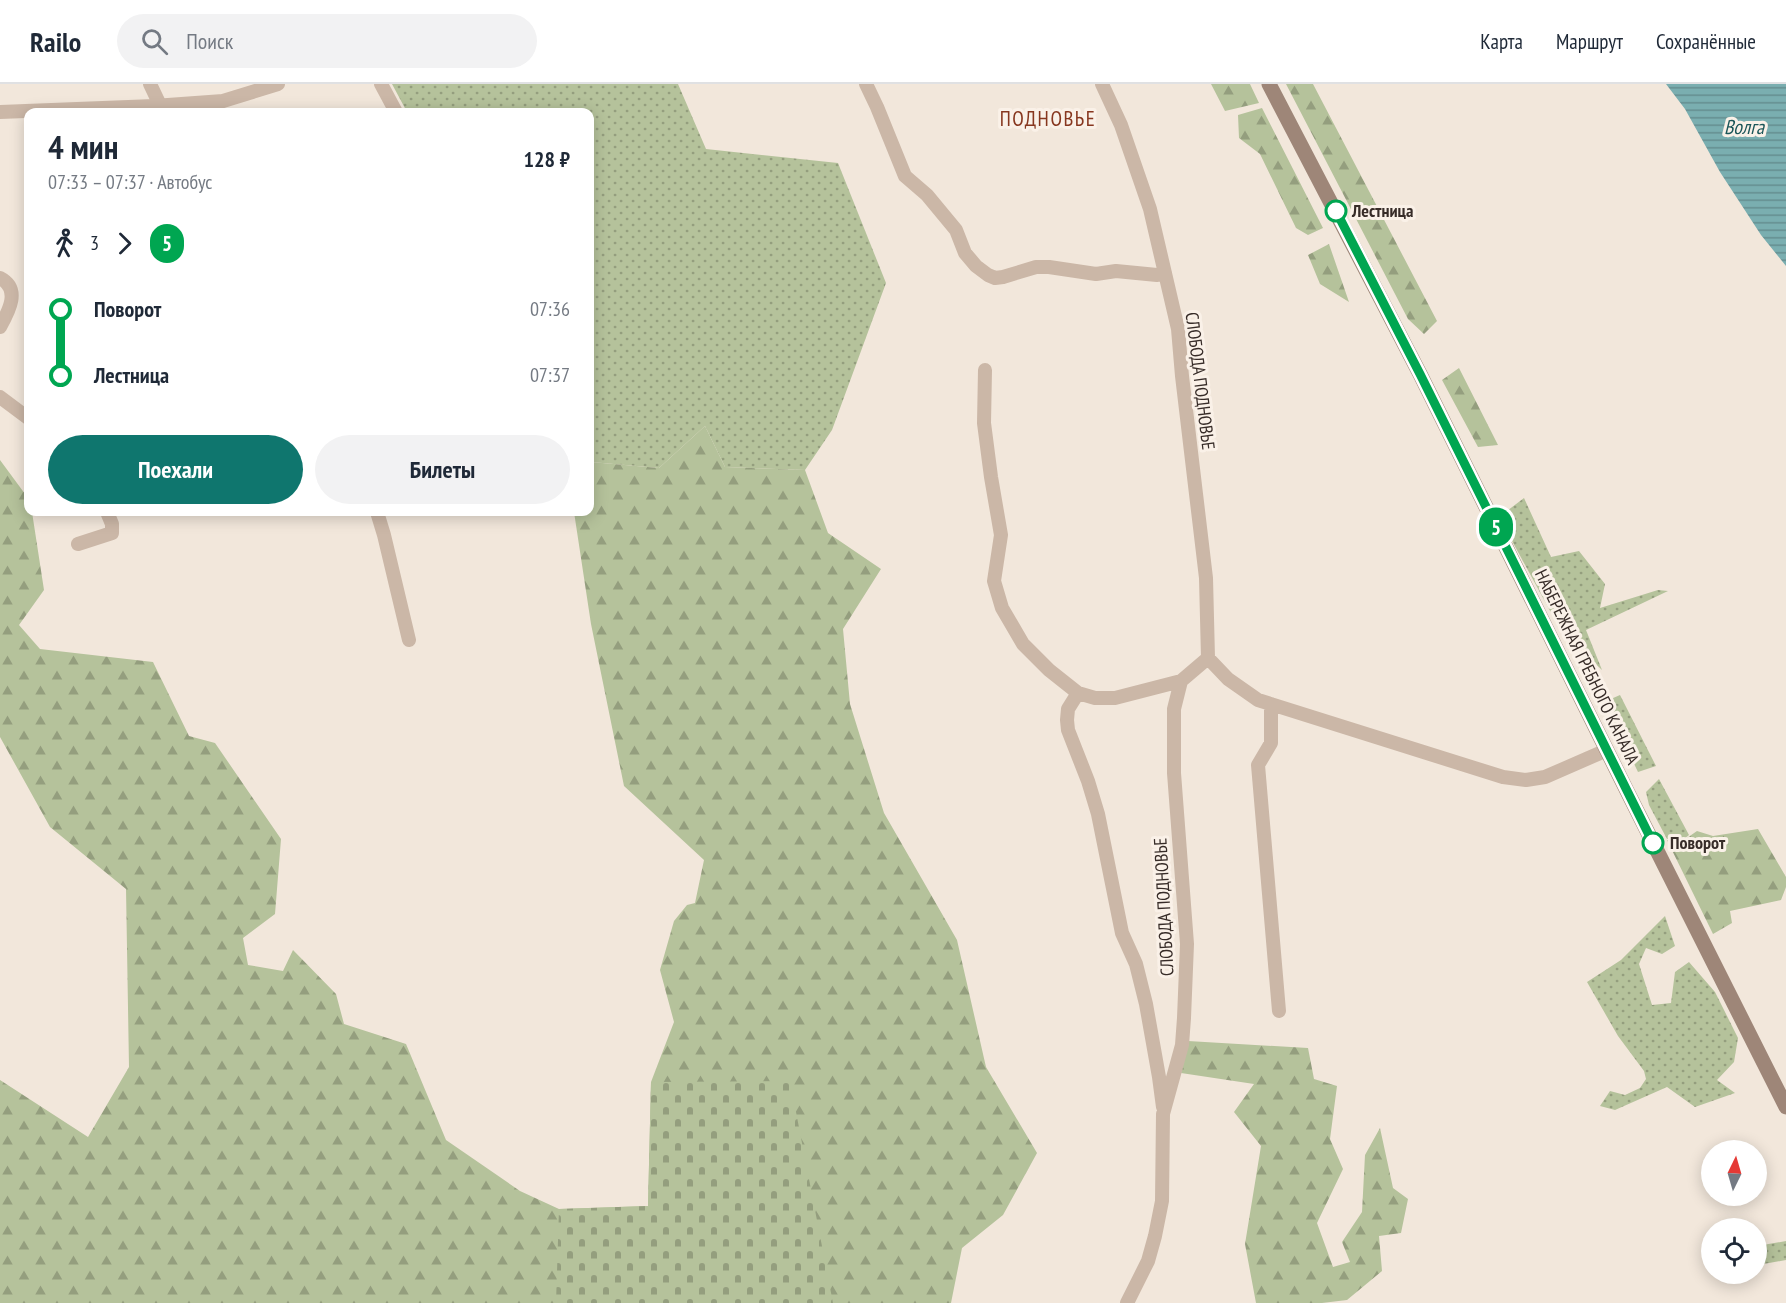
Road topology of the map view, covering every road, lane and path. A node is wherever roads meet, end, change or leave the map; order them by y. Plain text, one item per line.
1 (150, 84) edge
2 (278, 84) edge
3 (381, 84) edge
4 (866, 84) edge
5 (1102, 84) edge
6 (1269, 84) edge
7 (160, 105) junction
8 (91, 108) edge
9 (192, 108) edge
10 (394, 108) edge
11 (24, 111) edge
12 (0, 112) edge
13 (1165, 273) junction
14 (0, 278) edge
15 (0, 327) edge
16 (985, 370) dead end
17 (0, 396) edge
18 (24, 415) edge
19 (109, 516) edge
20 (378, 516) edge
21 (78, 544) dead end
22 (409, 640) dead end
23 (1208, 657) junction
24 (1181, 681) junction
25 (1078, 693) junction
26 (1271, 704) junction
27 (1606, 750) junction
28 (1280, 1011) dead end
29 (1786, 1107) edge
30 (1163, 1114) junction
31 (1127, 1303) edge

1 - 7 street
2 - 9 street
3 - 10 street
4 - 13 street
5 - 13 street, СЛОБОДА ПОДНОВЬЕ
6 - 27 street, НАБЕРЕЖНАЯ ГРЕБНОГО КАНАЛА
7 - 8 street
7 - 9 street
11 - 12 street
13 - 23 street, СЛОБОДА ПОДНОВЬЕ
14 - 15 street
16 - 25 street
17 - 18 street
19 - 21 street
20 - 22 street
23 - 24 street
23 - 26 street
24 - 25 street
24 - 30 street, СЛОБОДА ПОДНОВЬЕ
25 - 30 street
26 - 27 street
26 - 28 street
27 - 29 street, НАБЕРЕЖНАЯ ГРЕБНОГО КАНАЛА
30 - 31 street, СЛОБОДА ПОДНОВЬЕ

